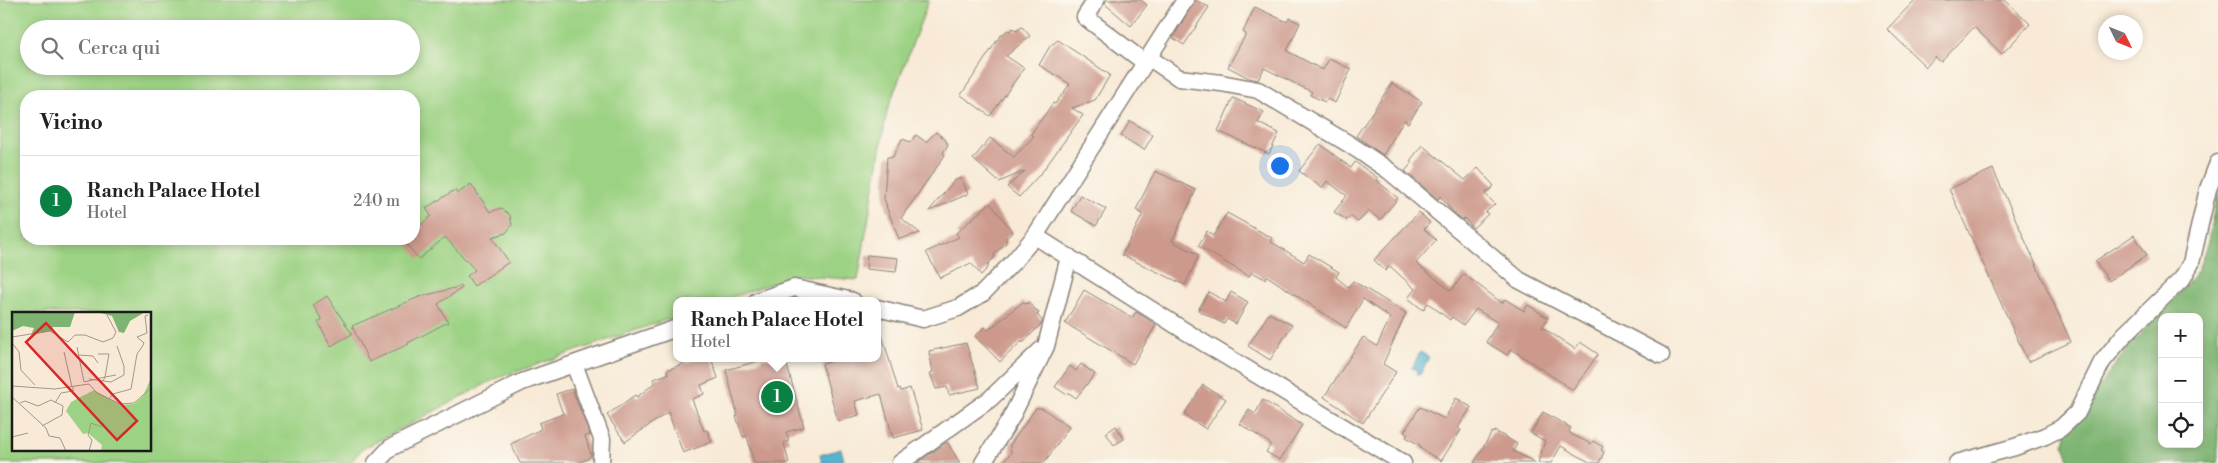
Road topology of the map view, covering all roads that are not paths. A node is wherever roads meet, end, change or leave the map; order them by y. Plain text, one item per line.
1 (1096, 0) edge
2 (1185, 0) edge
3 (1146, 60) junction
4 (2218, 163) edge
5 (1034, 236) junction
6 (1069, 257) junction
7 (768, 297) edge
8 (835, 297) edge
9 (881, 309) edge
10 (673, 329) edge
11 (1046, 346) junction
12 (1661, 355) dead end
13 (574, 364) junction
14 (376, 463) edge
15 (601, 463) edge
16 (900, 463) edge
17 (983, 463) edge
18 (1403, 463) edge
19 (1958, 463) edge

1 - 3 street
2 - 3 street
3 - 5 street
3 - 12 street
4 - 19 street
5 - 6 street
5 - 9 street
6 - 11 street
6 - 18 street
7 - 8 street
10 - 13 street
11 - 16 street
11 - 17 street
13 - 14 street
13 - 15 street

